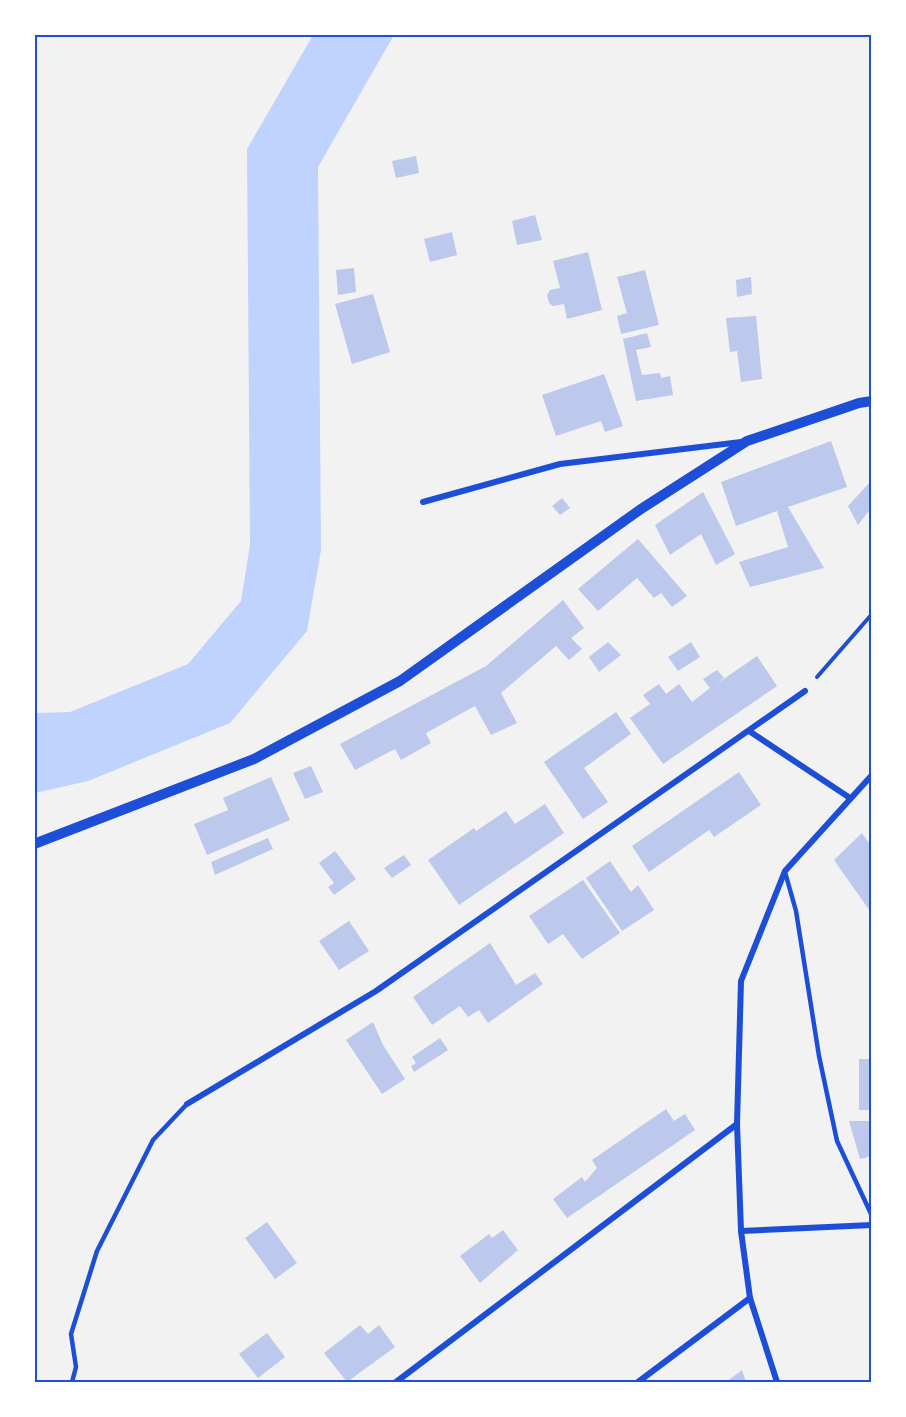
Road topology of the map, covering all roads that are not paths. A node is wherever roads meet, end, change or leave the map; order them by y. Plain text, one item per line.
1 (872, 401) edge
2 (747, 441) junction
3 (423, 502) dead end
4 (805, 691) road end
5 (749, 731) junction
6 (871, 776) edge
7 (850, 798) junction
8 (34, 844) edge
9 (785, 870) junction
10 (187, 1104) joint
11 (737, 1124) junction
12 (872, 1216) edge
13 (872, 1225) edge
14 (741, 1231) junction
15 (750, 1298) junction
16 (72, 1383) edge
17 (396, 1383) edge
18 (638, 1383) edge
19 (777, 1383) edge

1 - 2 street
2 - 3 street
2 - 8 street
4 - 5 street
5 - 7 street
5 - 10 street
6 - 7 street
7 - 9 street
9 - 11 street
9 - 12 lane
10 - 16 lane
11 - 14 street
11 - 17 street
13 - 14 street
14 - 15 street
15 - 18 street
15 - 19 street

